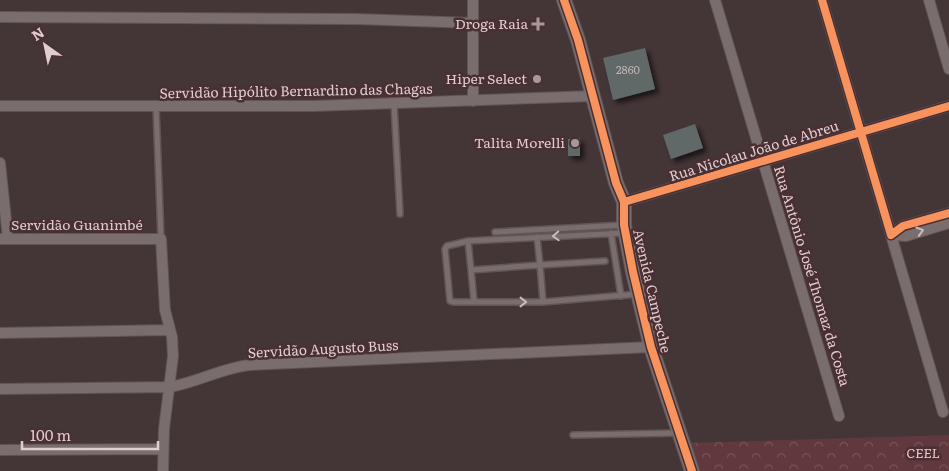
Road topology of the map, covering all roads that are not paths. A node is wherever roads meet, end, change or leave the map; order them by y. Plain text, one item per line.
1 (473, 0) edge
2 (564, 0) edge
3 (715, 0) edge
4 (822, 0) edge
5 (929, 0) edge
6 (0, 17) edge
7 (473, 23) junction
8 (949, 69) edge
9 (592, 96) junction
10 (473, 101) junction
11 (394, 104) junction
12 (0, 106) edge
13 (156, 106) junction
14 (949, 106) edge
15 (861, 132) junction
16 (763, 162) junction
17 (0, 163) edge
18 (624, 202) junction
19 (949, 213) edge
20 (400, 214) dead end
21 (949, 223) edge
22 (625, 229) junction
23 (495, 232) dead end
24 (611, 233) junction
25 (891, 234) junction
26 (537, 237) junction
27 (4, 239) edge
28 (161, 239) junction
29 (468, 241) junction
30 (605, 261) dead end
31 (540, 265) junction
32 (471, 270) junction
33 (633, 272) junction
34 (617, 274) junction
35 (638, 294) junction
36 (622, 296) junction
37 (474, 301) junction
38 (543, 302) junction
39 (170, 330) junction
40 (0, 333) edge
41 (651, 348) junction
42 (170, 387) junction
43 (0, 389) edge
44 (944, 412) dead end
45 (839, 416) dead end
46 (678, 433) junction
47 (573, 435) dead end
48 (163, 449) junction
49 (0, 450) edge
50 (163, 471) edge
51 (692, 471) edge

1 - 7 street
2 - 9 main road, Avenida Campeche
3 - 16 street, Rua Antônio José Thomaz da Costa
4 - 15 street
5 - 8 street
6 - 7 street
7 - 10 street
9 - 10 street, Servidão Hipólito Bernardino das Chagas
9 - 18 main road, Avenida Campeche
10 - 11 street, Servidão Hipólito Bernardino das Chagas
11 - 13 street, Servidão Hipólito Bernardino das Chagas
11 - 20 lane
12 - 13 street, Servidão Hipólito Bernardino das Chagas
13 - 28 lane
14 - 15 street, Rua Nicolau João de Abreu
15 - 16 street, Rua Nicolau João de Abreu
15 - 25 street
16 - 18 street, Rua Nicolau João de Abreu
16 - 45 street, Rua Antônio José Thomaz da Costa
17 - 27 street
18 - 22 main road, Avenida Campeche
19 - 25 street
25 -> 21 street
22 - 23 lane
22 - 24 lane
22 - 33 main road, Avenida Campeche
24 -> 26 lane
24 - 34 lane
25 - 44 street
26 - 29 lane
26 - 31 lane
27 - 28 street, Servidão Guanimbé
28 - 39 street, Servidão Guanimbé
29 - 32 lane
29 - 37 lane
30 - 31 lane
31 - 32 lane
31 - 38 lane
32 - 37 lane
33 - 34 lane
33 - 35 main road, Avenida Campeche
34 - 36 lane
35 - 36 lane
35 - 41 main road, Avenida Campeche
36 - 38 lane
37 -> 38 lane
39 - 40 street
39 - 42 street, Servidão Guanimbé
41 - 42 street, Servidão Augusto Buss
41 - 46 main road, Avenida Campeche
42 - 43 street, Servidão Augusto Buss
42 - 48 street, Servidão Guanimbé
46 - 47 lane
46 - 51 main road, Avenida Campeche
48 - 49 street
48 - 50 street, Servidão Guanimbé

